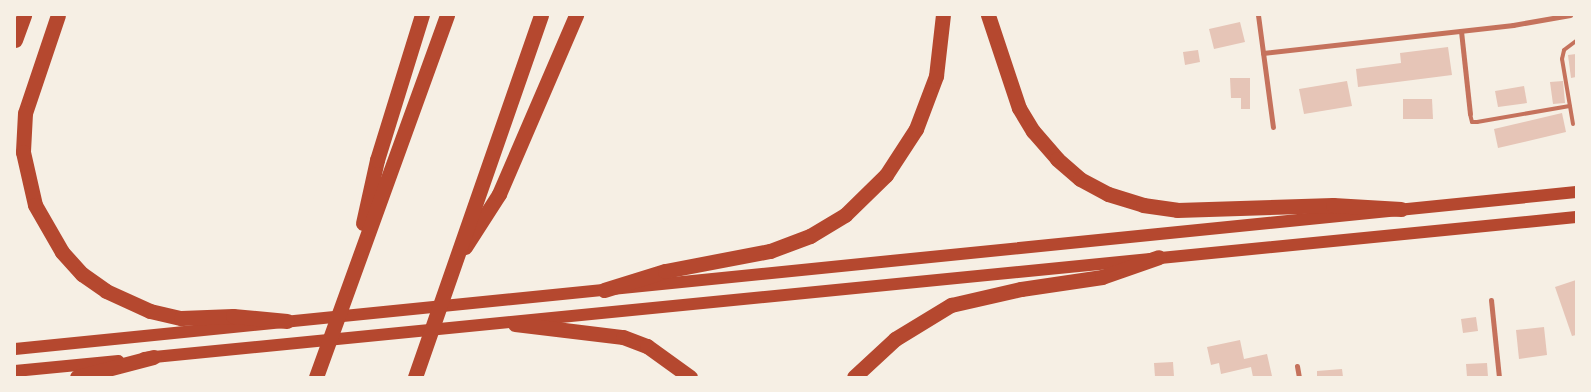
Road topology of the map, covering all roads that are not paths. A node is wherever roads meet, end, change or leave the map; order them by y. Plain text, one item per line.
1 (24, 15) edge
2 (58, 15) edge
3 (422, 15) edge
4 (448, 15) edge
5 (541, 15) edge
6 (576, 15) edge
7 (943, 15) edge
8 (988, 15) edge
9 (1258, 15) edge
10 (1570, 15) edge
11 (1461, 31) junction
12 (15, 40) edge
13 (1576, 41) edge
14 (1263, 53) junction
15 (1570, 106) junction
16 (1470, 114) joint
17 (1573, 124) dead end
18 (1273, 127) dead end
19 (1576, 192) edge
20 (1401, 210) junction
21 (1576, 217) edge
22 (1159, 257) junction
23 (451, 269) junction
24 (351, 279) junction
25 (604, 290) junction
26 (1491, 300) dead end
27 (287, 321) junction
28 (515, 324) junction
29 (15, 349) edge
30 (153, 358) junction
31 (1297, 366) dead end
32 (15, 371) edge
33 (417, 372) edge
34 (76, 377) edge
35 (316, 377) edge
36 (690, 377) edge
37 (854, 377) edge
38 (1299, 377) edge
39 (1499, 377) edge

1 - 12 highway
2 - 27 highway
3 - 24 highway
4 - 24 highway
5 - 23 highway
6 - 23 highway
7 - 25 highway
8 - 20 highway
9 - 14 street
10 - 11 street
11 - 14 street
11 - 16 street
13 - 15 lane
14 - 18 street
15 - 16 lane
15 - 17 lane
19 - 20 main road
20 - 25 main road
21 - 22 main road
22 - 28 main road
22 - 37 highway
23 - 33 highway
24 - 35 highway
25 - 27 main road
26 - 39 street
27 - 29 main road
28 - 30 main road
28 - 36 highway
30 - 32 main road
30 - 34 highway
31 - 38 street

